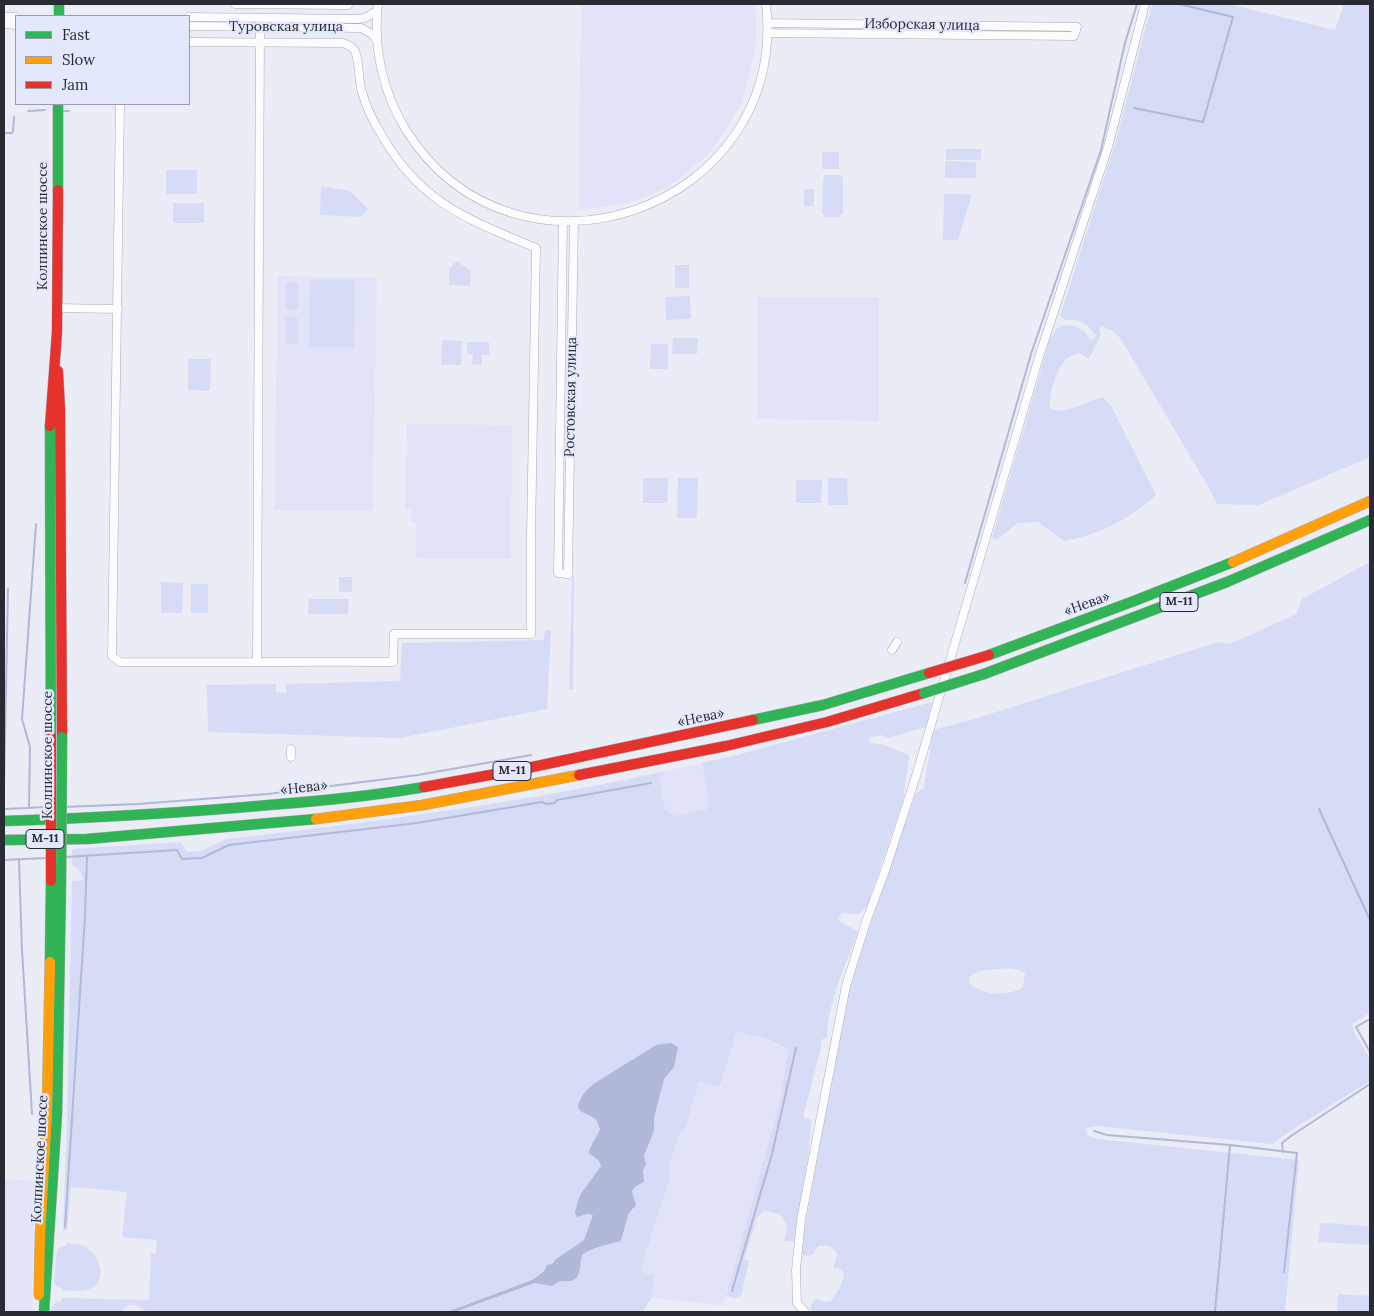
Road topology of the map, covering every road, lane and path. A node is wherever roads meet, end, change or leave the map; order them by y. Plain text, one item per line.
1 (234, 4) edge
2 (350, 4) edge
3 (766, 4) edge
4 (1145, 4) edge
5 (261, 5) edge
6 (377, 7) edge
7 (190, 18) edge
8 (767, 23) junction
9 (190, 26) edge
10 (260, 31) dead end
11 (767, 33) junction
12 (377, 41) junction
13 (190, 42) edge
14 (260, 42) junction
15 (58, 105) edge
16 (120, 105) edge
17 (574, 221) junction
18 (563, 222) junction
19 (57, 308) junction
20 (118, 309) junction
21 (1370, 501) edge
22 (1370, 520) edge
23 (896, 642) dead end
24 (892, 650) dead end
25 (257, 661) junction
26 (4, 821) edge
27 (4, 840) edge
28 (56, 881) junction
29 (38, 1312) edge
30 (44, 1312) edge
31 (805, 1312) edge

1 - 5 street
2 - 5 street
3 - 8 street
4 - 31 street
6 - 7 street, Туровская улица
6 - 12 street
8 - 11 street
8 - 11 street, Изборская улица
9 - 12 street, Туровская улица
10 - 14 street
11 - 17 street
12 - 18 street
13 - 14 street
14 - 25 street
14 - 25 street
15 - 19 main road, Колпинское шоссе
16 - 20 street
17 - 18 street
17 - 18 street, Ростовская улица
19 - 20 street
19 - 28 main road, Колпинское шоссе, bridge
20 - 25 street
21 - 26 main road, «Нева» / М-11, bridge
22 - 27 main road, М-11, bridge
23 - 24 street
28 - 29 main road, Колпинское шоссе
28 - 30 main road, Колпинское шоссе

